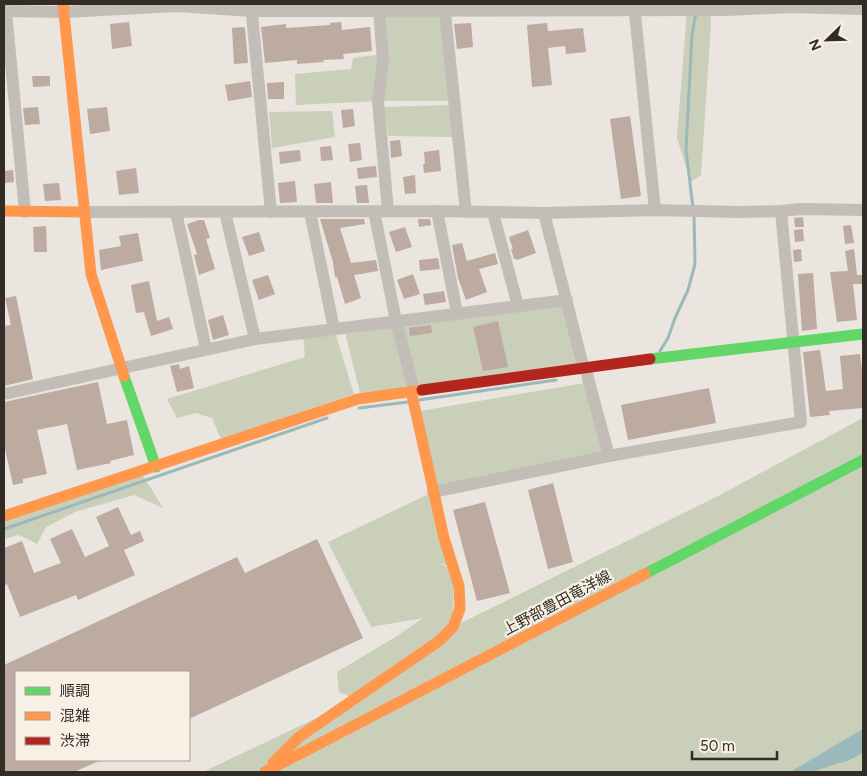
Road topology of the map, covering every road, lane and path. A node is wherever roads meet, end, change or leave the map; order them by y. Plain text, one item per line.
1 (252, 7) edge
2 (444, 7) edge
3 (634, 7) edge
4 (64, 8) edge
5 (863, 8) edge
6 (5, 11) edge
7 (379, 11) junction
8 (655, 210) junction
9 (863, 210) edge
10 (4, 211) edge
11 (374, 211) junction
12 (388, 211) junction
13 (437, 211) junction
14 (781, 211) junction
15 (25, 212) junction
16 (84, 212) junction
17 (176, 212) junction
18 (225, 212) junction
19 (271, 212) junction
20 (310, 212) junction
21 (466, 212) junction
22 (493, 213) junction
23 (544, 213) junction
24 (567, 300) junction
25 (518, 306) junction
26 (457, 313) junction
27 (396, 321) junction
28 (334, 329) junction
29 (863, 334) edge
30 (255, 339) junction
31 (794, 342) junction
32 (206, 349) junction
33 (121, 367) junction
34 (585, 367) junction
35 (412, 391) junction
36 (4, 394) edge
37 (610, 456) junction
38 (863, 460) edge
39 (156, 467) junction
40 (433, 492) junction
41 (4, 516) edge
42 (265, 772) edge

1 - 4 street
1 - 7 street
1 - 19 street
2 - 3 street
2 - 7 street
2 - 21 street
3 - 5 street
3 - 8 street
4 - 6 street
4 - 16 street
6 - 15 street
7 - 12 street
8 - 14 street
8 - 23 street
9 - 14 street
10 - 15 street
11 - 12 street
11 - 20 street
11 - 27 street
12 - 13 street
13 - 21 street
13 - 26 street
14 - 31 street
15 - 16 street
16 - 17 street
16 - 33 street
17 - 18 street
17 - 32 street
18 - 19 street
18 - 30 street
19 - 20 street
20 - 28 street
21 - 22 street
22 - 23 street
22 - 25 street
23 - 24 street
24 - 25 street
24 - 34 street
25 - 26 street
26 - 27 street
27 - 28 street
27 - 35 street
28 - 30 street
29 - 31 street
30 - 32 street
31 - 34 street
31 - 37 street
32 - 33 street
33 - 36 street
33 - 39 street
34 - 35 street
34 - 37 street
35 - 39 street
35 - 40 street
37 - 40 street
38 - 42 street, 上野部豊田竜洋線
39 - 41 street
40 - 42 street

